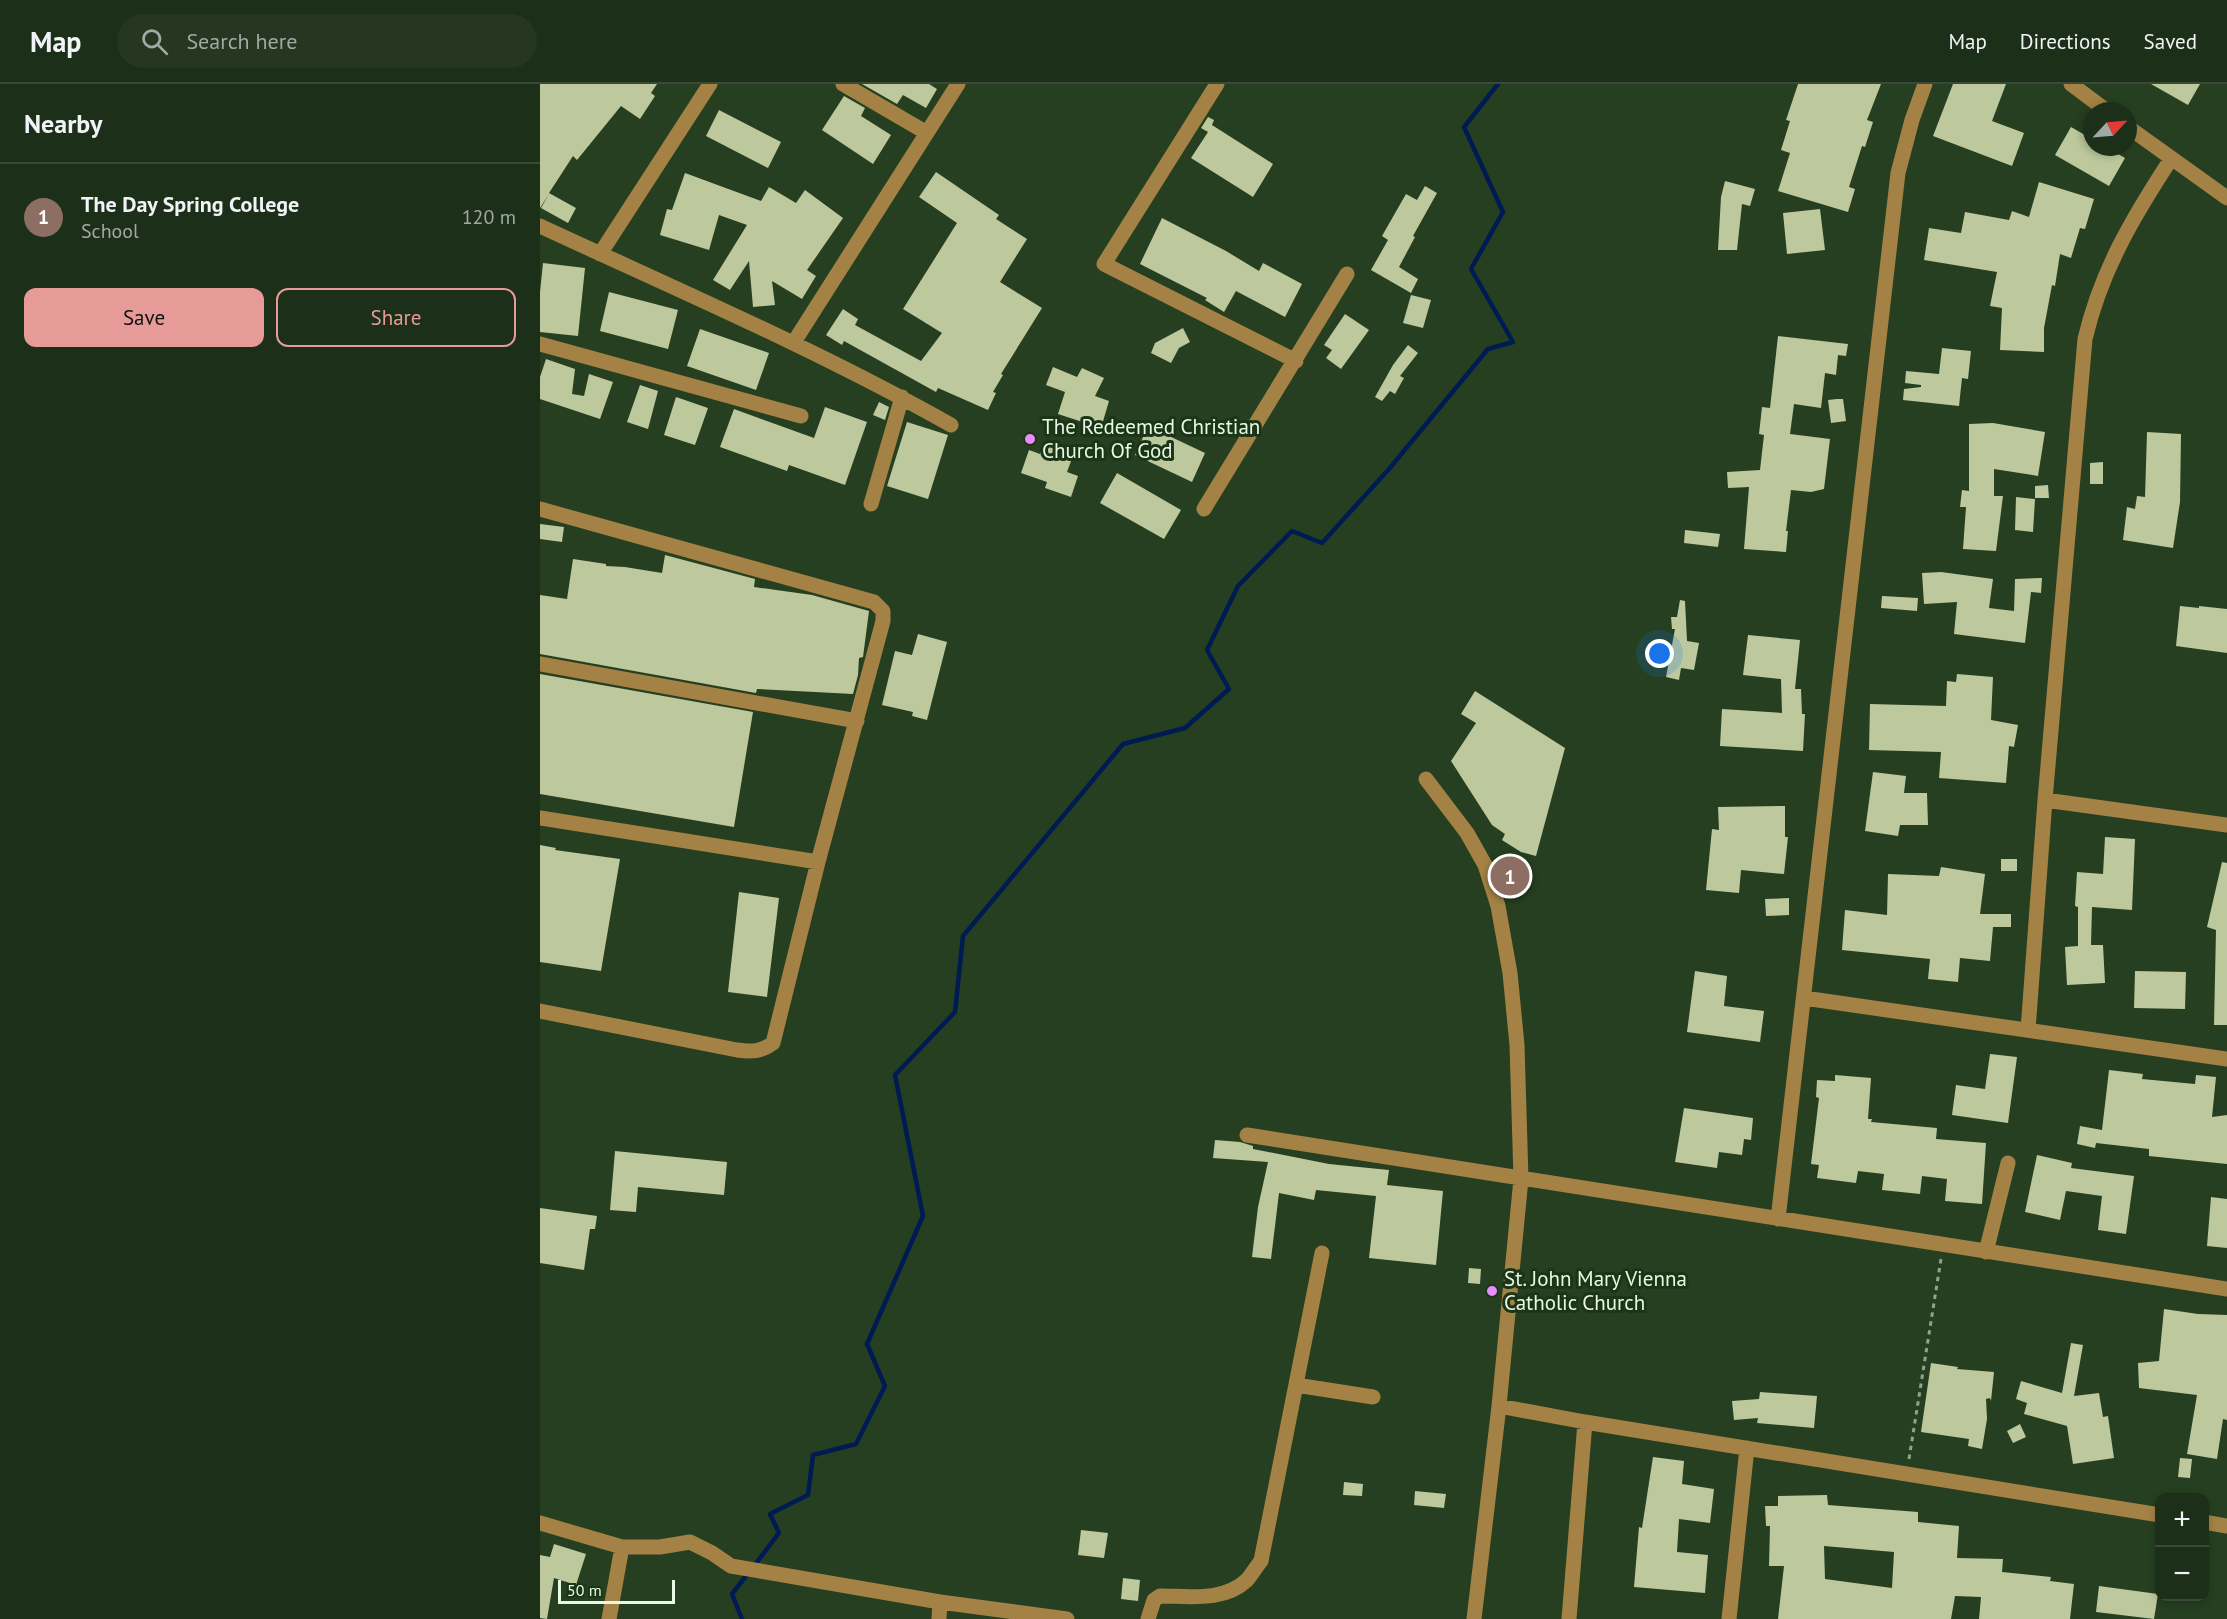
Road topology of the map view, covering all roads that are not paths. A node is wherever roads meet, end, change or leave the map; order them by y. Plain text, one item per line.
1 (710, 84) edge
2 (843, 84) edge
3 (958, 84) edge
4 (1217, 84) edge
5 (1925, 84) edge
6 (2071, 84) edge
7 (2095, 102) edge
8 (927, 133) junction
9 (2137, 134) edge
10 (2171, 159) junction
11 (2227, 198) edge
12 (540, 226) edge
13 (600, 254) junction
14 (1347, 274) dead end
15 (794, 342) junction
16 (540, 344) edge
17 (1296, 361) junction
18 (902, 397) junction
19 (801, 416) dead end
20 (951, 425) dead end
21 (871, 504) dead end
22 (540, 509) edge
23 (1204, 509) dead end
24 (540, 664) edge
25 (857, 721) junction
26 (1426, 779) dead end
27 (2045, 800) junction
28 (540, 818) edge
29 (2227, 825) edge
30 (818, 862) junction
31 (1804, 998) junction
32 (540, 1011) edge
33 (2028, 1030) junction
34 (2227, 1059) edge
35 (1247, 1135) dead end
36 (2008, 1163) dead end
37 (1521, 1179) junction
38 (1778, 1219) junction
39 (1986, 1252) junction
40 (1322, 1253) dead end
41 (2227, 1289) edge
42 (1296, 1385) junction
43 (1373, 1397) dead end
44 (1499, 1406) junction
45 (1585, 1422) junction
46 (1747, 1448) junction
47 (2155, 1514) edge
48 (540, 1523) edge
49 (2209, 1523) edge
50 (2227, 1526) edge
51 (622, 1547) junction
52 (940, 1602) junction
53 (609, 1619) edge
54 (939, 1619) edge
55 (1067, 1619) edge
56 (1148, 1619) edge
57 (1474, 1619) edge
58 (1569, 1619) edge
59 (1730, 1619) edge

1 - 13 street
2 - 8 street
3 - 8 street
4 - 17 street
5 - 31 street
6 - 7 street
8 - 15 street
9 - 10 street
10 - 11 street
10 - 27 street
12 - 13 street
13 - 15 street
14 - 17 street
15 - 18 street
16 - 19 street
17 - 23 street
18 - 20 street
18 - 21 street
22 - 25 street
24 - 25 street
25 - 30 street
26 - 37 street
27 - 29 street
27 - 33 street
28 - 30 street
30 - 32 street
31 - 33 street
31 - 38 street
33 - 34 street
35 - 37 street
36 - 39 street
37 - 38 street
37 - 44 street
38 - 39 street
39 - 41 street
40 - 42 street
42 - 43 street
42 - 56 street
44 - 45 street
44 - 57 street
45 - 46 street
45 - 58 street
46 - 47 street
46 - 59 street
48 - 51 street
49 - 50 street
51 - 52 street
51 - 53 street
52 - 54 street
52 - 55 street

